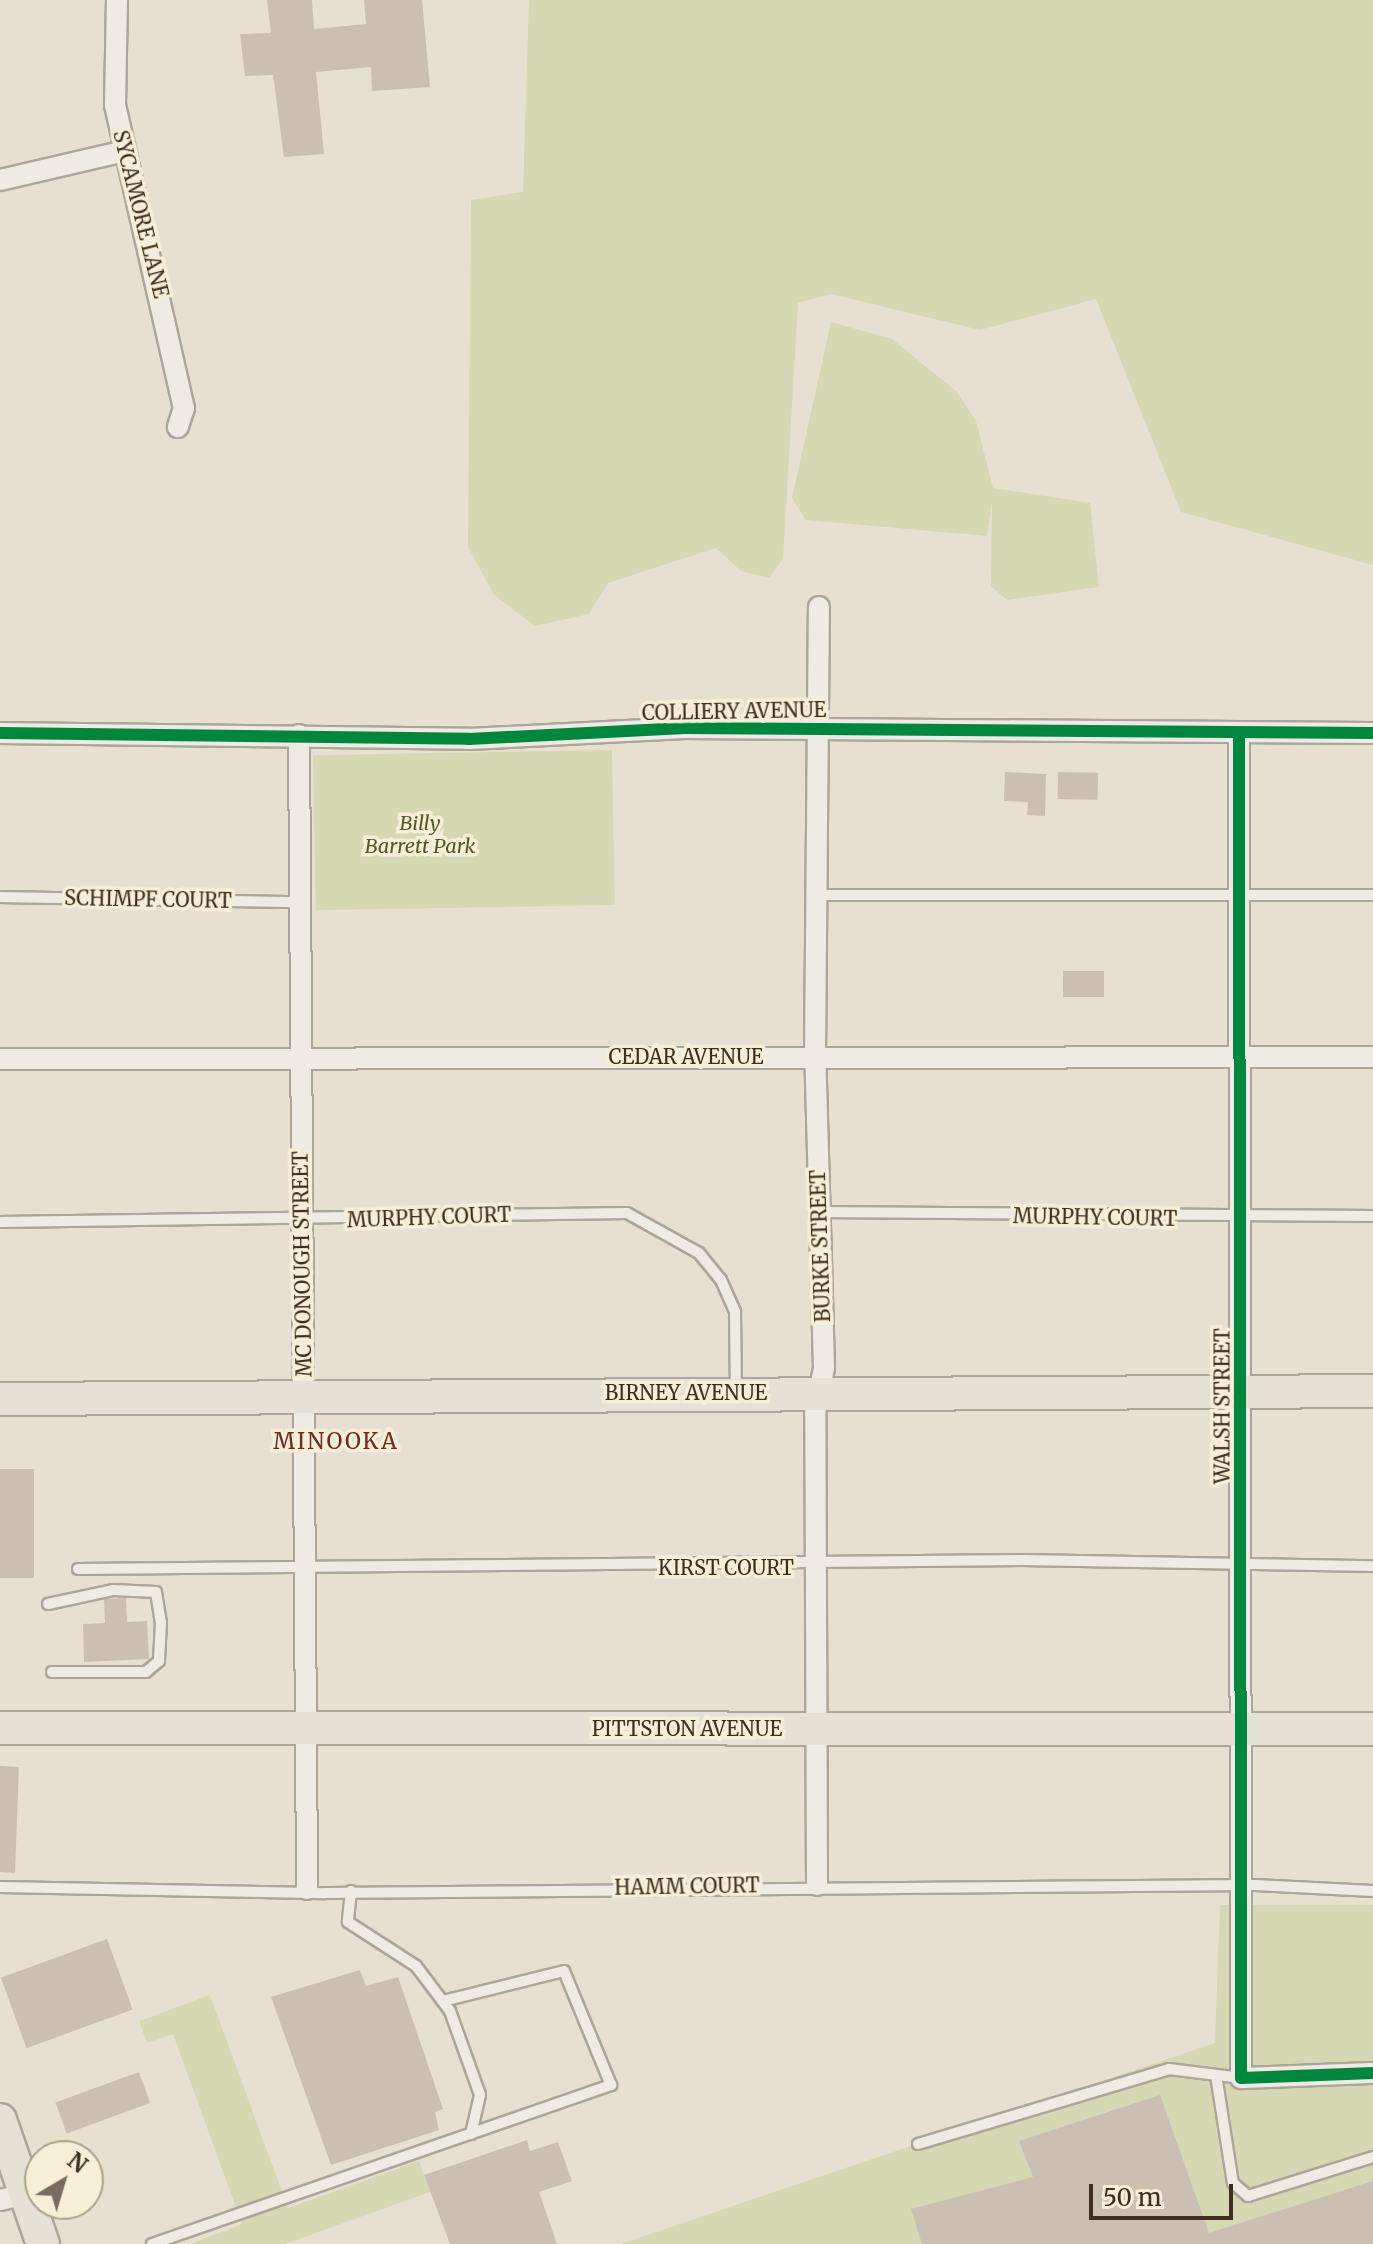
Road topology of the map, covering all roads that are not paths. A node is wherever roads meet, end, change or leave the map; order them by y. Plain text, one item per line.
1 (117, 0) edge
2 (125, 151) junction
3 (0, 180) edge
4 (178, 427) dead end
5 (819, 607) dead end
6 (822, 729) junction
7 (0, 733) edge
8 (1239, 733) junction
9 (1373, 733) edge
10 (299, 735) junction
11 (818, 895) junction
12 (1243, 895) junction
13 (1373, 895) edge
14 (0, 897) edge
15 (296, 902) junction
16 (815, 1055) junction
17 (1240, 1055) junction
18 (1373, 1057) edge
19 (297, 1058) junction
20 (0, 1059) edge
21 (818, 1212) junction
22 (1373, 1216) edge
23 (1242, 1219) junction
24 (304, 1221) junction
25 (0, 1222) edge
26 (1373, 1391) edge
27 (736, 1392) junction
28 (819, 1392) junction
29 (1241, 1392) junction
30 (302, 1396) junction
31 (0, 1399) edge
32 (1241, 1566) junction
33 (1373, 1566) edge
34 (816, 1568) junction
35 (78, 1569) dead end
36 (302, 1569) junction
37 (48, 1604) dead end
38 (52, 1672) dead end
39 (0, 1728) edge
40 (305, 1728) junction
41 (816, 1728) junction
42 (1242, 1729) junction
43 (1373, 1729) edge
44 (817, 1885) junction
45 (0, 1887) edge
46 (1241, 1887) junction
47 (307, 1889) junction
48 (351, 1891) junction
49 (1373, 1891) edge
50 (443, 2001) junction
51 (1373, 2073) edge
52 (1216, 2075) junction
53 (1241, 2078) junction
54 (0, 2120) edge
55 (471, 2134) junction
56 (918, 2144) dead end
57 (1373, 2157) edge
58 (13, 2197) edge
59 (43, 2244) edge
60 (152, 2244) edge

1 - 2 street, SYCAMORE LANE
2 - 3 street
2 - 4 street, SYCAMORE LANE
5 - 6 street, BURKE STREET
6 - 8 street, COLLIERY AVENUE
6 - 10 street, COLLIERY AVENUE
6 - 11 street, BURKE STREET
7 - 10 street, COLLIERY AVENUE
8 - 9 street, COLLIERY AVENUE
8 - 12 street, WALSH STREET
10 - 15 street, MC DONOUGH STREET
11 - 12 lane
11 - 16 street, BURKE STREET
12 - 13 lane
12 - 17 street, WALSH STREET
14 - 15 lane, SCHIMPF COURT
15 - 19 street, MC DONOUGH STREET
16 - 17 street, CEDAR AVENUE
16 - 19 street, CEDAR AVENUE
16 - 21 street, BURKE STREET
17 - 18 street, CEDAR AVENUE
17 - 23 street, WALSH STREET
19 - 20 street, CEDAR AVENUE
19 - 24 street, MC DONOUGH STREET
21 - 23 lane, MURPHY COURT
21 - 28 street, BURKE STREET
22 - 23 lane, MURPHY COURT
23 - 29 street, WALSH STREET
24 - 25 lane, MURPHY COURT
24 - 27 lane, MURPHY COURT
24 - 30 street, MC DONOUGH STREET
26 - 29 main road, BIRNEY AVENUE
27 - 28 main road, BIRNEY AVENUE
27 - 30 main road, BIRNEY AVENUE
28 - 29 main road, BIRNEY AVENUE
28 - 34 street, BURKE STREET
29 - 32 street, WALSH STREET
30 - 31 main road, BIRNEY AVENUE
30 - 36 street, MC DONOUGH STREET
32 - 33 lane, KIRST COURT
32 - 34 lane, KIRST COURT
32 - 42 street, WALSH STREET
34 - 36 lane, KIRST COURT
34 - 41 street, BURKE STREET
35 - 36 lane, KIRST COURT
36 - 40 street, MC DONOUGH STREET
37 - 38 lane
39 - 40 main road, PITTSTON AVENUE
40 - 41 main road, PITTSTON AVENUE
40 - 47 street, MC DONOUGH STREET
41 - 42 main road, PITTSTON AVENUE
41 - 44 street, BURKE STREET
42 - 43 main road, PITTSTON AVENUE
42 - 46 street, WALSH STREET
44 - 46 lane, HAMM COURT
44 - 48 lane, HAMM COURT
45 - 47 lane, HAMM COURT
46 - 49 lane, HAMM COURT
46 - 53 street, WALSH STREET
47 - 48 lane, HAMM COURT
48 - 50 lane
50 - 55 lane
50 - 55 lane
51 - 53 street
52 - 53 lane
52 - 56 lane
52 - 57 lane
54 - 58 main road
55 - 60 lane
58 - 59 main road

